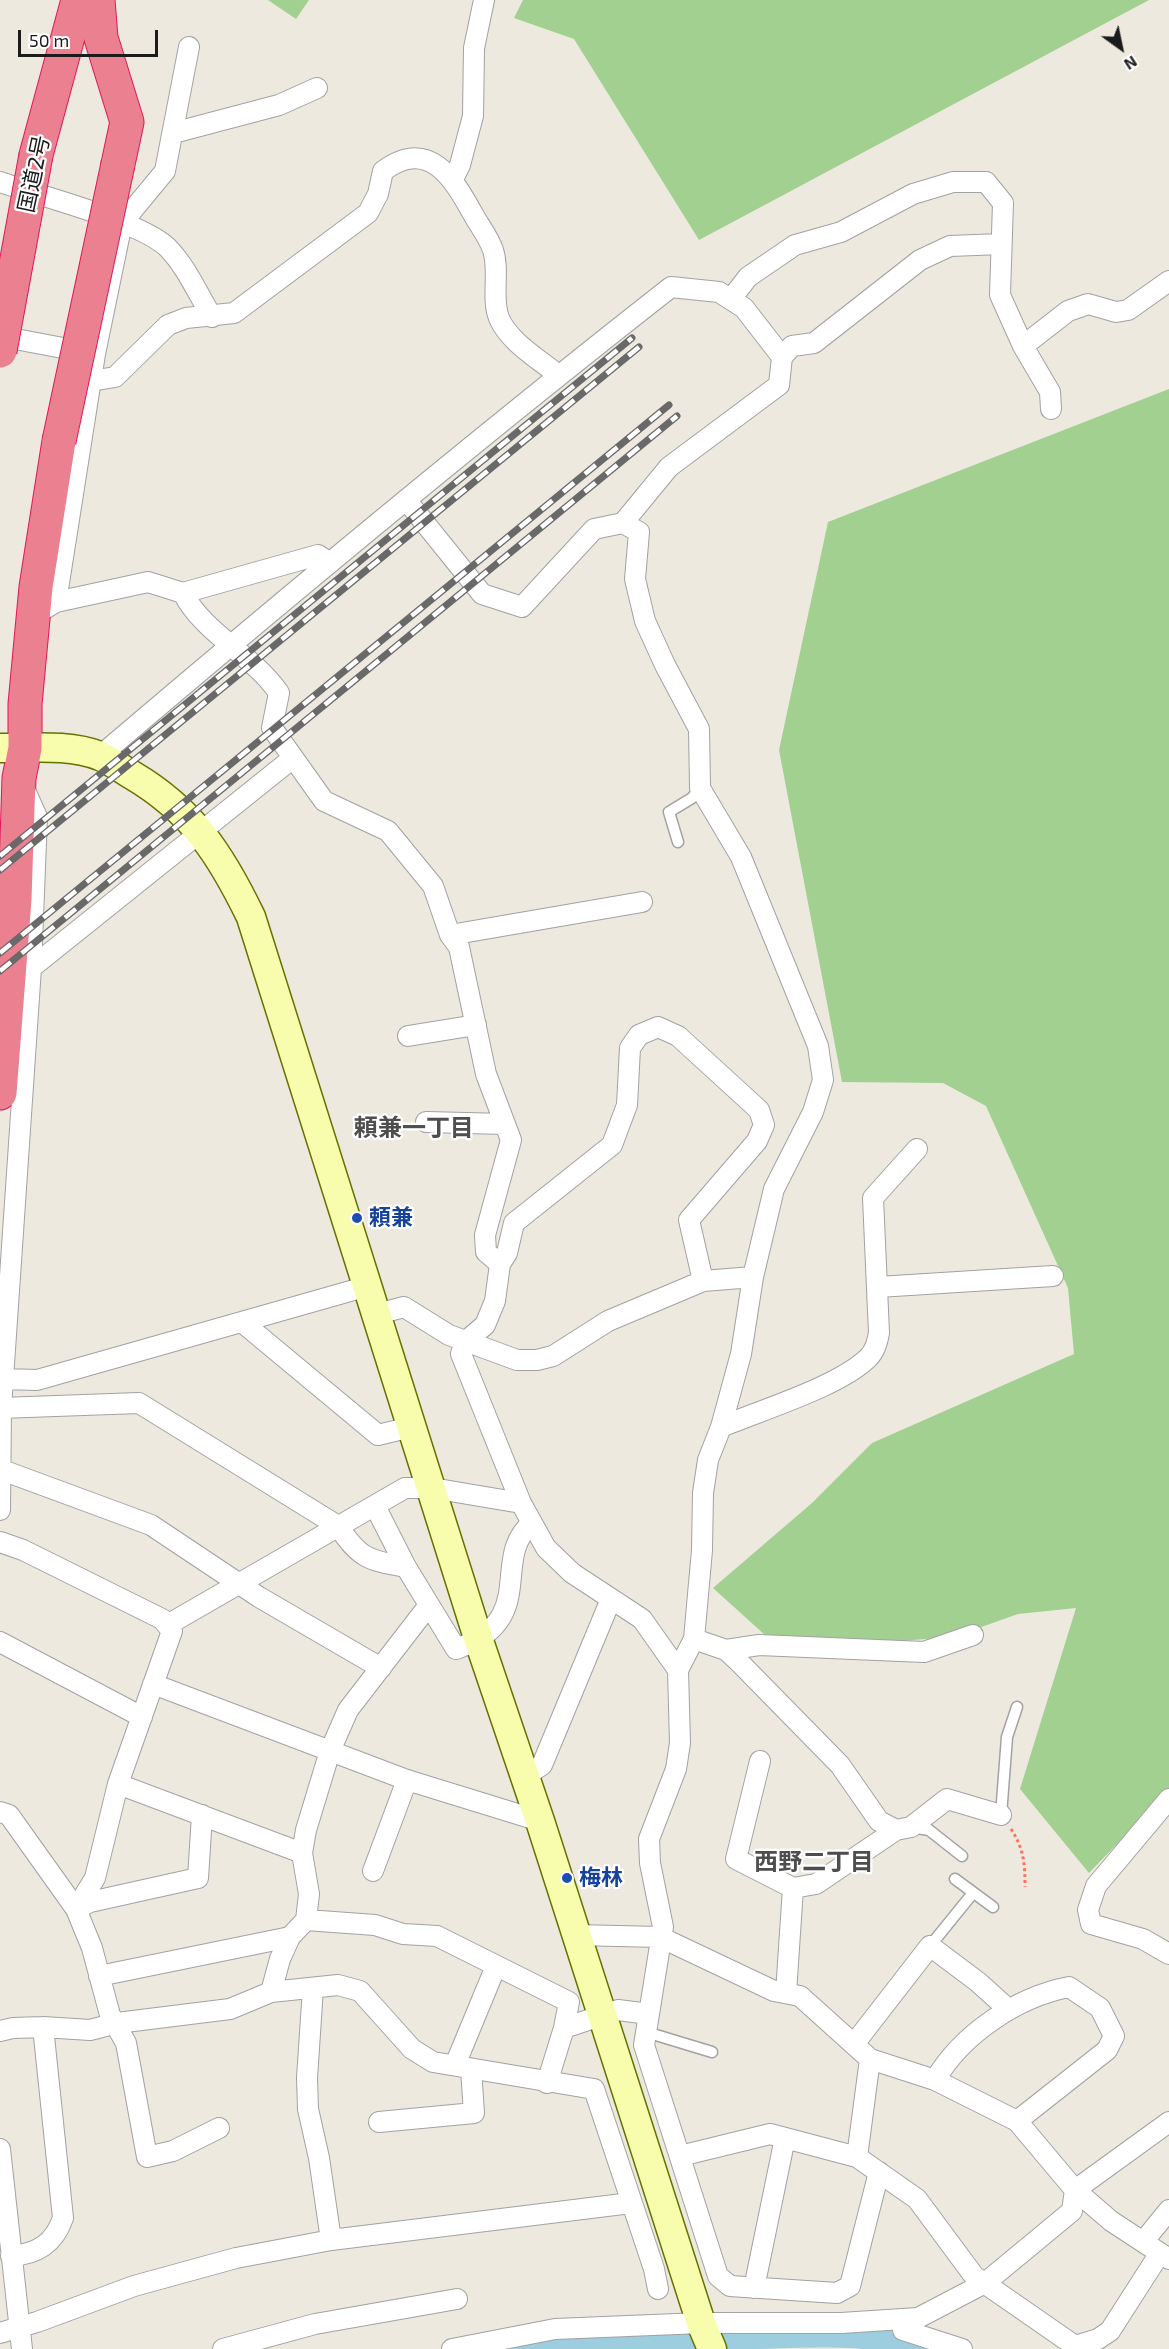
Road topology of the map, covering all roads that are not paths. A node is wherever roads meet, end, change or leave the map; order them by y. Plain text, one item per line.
1 (78, 0) edge
2 (98, 0) edge
3 (484, 0) edge
4 (189, 47) dead end
5 (317, 88) dead end
6 (173, 134) junction
7 (28, 152) junction
8 (453, 179) junction
9 (0, 182) edge
10 (122, 223) junction
11 (0, 232) edge
12 (1001, 244) junction
13 (1169, 280) edge
14 (731, 299) junction
15 (212, 317) junction
16 (0, 336) edge
17 (1023, 346) junction
18 (0, 351) edge
19 (95, 354) junction
20 (782, 357) junction
21 (558, 375) junction
22 (91, 381) junction
23 (1051, 409) dead end
24 (407, 501) junction
25 (623, 524) junction
26 (330, 563) junction
27 (183, 593) junction
28 (45, 608) junction
29 (231, 644) junction
30 (100, 756) junction
31 (15, 758) edge
32 (293, 758) junction
33 (700, 788) junction
34 (201, 831) junction
35 (678, 842) dead end
36 (642, 902) dead end
37 (450, 934) junction
38 (31, 968) junction
39 (476, 1025) junction
40 (408, 1036) dead end
41 (0, 1093) edge
42 (426, 1122) dead end
43 (505, 1124) junction
44 (918, 1149) dead end
45 (8, 1196) edge
46 (500, 1264) junction
47 (1053, 1276) dead end
48 (753, 1277) junction
49 (703, 1281) junction
50 (368, 1286) junction
51 (878, 1287) junction
52 (376, 1314) junction
53 (243, 1322) junction
54 (465, 1342) junction
55 (3, 1379) junction
56 (1, 1408) edge
57 (411, 1426) junction
58 (721, 1427) junction
59 (2, 1470) junction
60 (432, 1488) junction
61 (521, 1503) junction
62 (375, 1506) junction
63 (0, 1510) edge
64 (532, 1523) junction
65 (338, 1526) junction
66 (0, 1542) edge
67 (406, 1567) junction
68 (240, 1583) junction
69 (611, 1599) junction
70 (429, 1605) junction
71 (169, 1624) junction
72 (973, 1635) dead end
73 (694, 1639) junction
74 (479, 1641) junction
75 (0, 1642) edge
76 (726, 1650) junction
77 (381, 1668) junction
78 (678, 1670) junction
79 (153, 1684) junction
80 (1017, 1707) dead end
81 (142, 1717) junction
82 (330, 1751) junction
83 (760, 1761) dead end
84 (525, 1776) junction
85 (407, 1780) junction
86 (118, 1784) junction
87 (1169, 1799) edge
88 (0, 1812) edge
89 (202, 1815) junction
90 (1002, 1815) joint
91 (540, 1821) junction
92 (904, 1829) junction
93 (302, 1852) junction
94 (962, 1856) dead end
95 (372, 1871) dead end
96 (955, 1879) dead end
97 (793, 1887) junction
98 (973, 1893) junction
99 (83, 1902) junction
100 (993, 1907) dead end
101 (306, 1920) junction
102 (575, 1935) junction
103 (290, 1937) junction
104 (660, 1937) junction
105 (930, 1946) junction
106 (1169, 1954) edge
107 (496, 1966) junction
108 (99, 1976) junction
109 (313, 1988) junction
110 (271, 1992) junction
111 (786, 1993) junction
112 (1008, 2008) junction
113 (601, 2016) junction
114 (117, 2023) junction
115 (647, 2023) junction
116 (43, 2027) junction
117 (564, 2028) junction
118 (0, 2031) edge
119 (854, 2044) junction
120 (712, 2052) dead end
121 (870, 2059) junction
122 (463, 2067) junction
123 (935, 2080) junction
124 (548, 2083) junction
125 (1017, 2121) junction
126 (380, 2122) dead end
127 (1169, 2122) edge
128 (219, 2128) dead end
129 (785, 2138) junction
130 (0, 2149) edge
131 (680, 2156) junction
132 (857, 2157) junction
133 (879, 2172) junction
134 (1075, 2190) junction
135 (631, 2203) junction
136 (1169, 2210) edge
137 (331, 2240) junction
138 (1157, 2251) edge
139 (11, 2256) junction
140 (986, 2283) junction
141 (754, 2288) junction
142 (658, 2289) dead end
143 (456, 2299) dead end
144 (902, 2319) junction
145 (701, 2323) junction
146 (9, 2329) edge
147 (22, 2349) edge
148 (223, 2349) edge
149 (452, 2349) edge
150 (712, 2349) edge
151 (962, 2349) edge

1 - 7 highway, 国道2号
2 - 28 highway, bridge
3 - 8 street
4 - 6 street
5 - 6 street
6 - 10 street
7 - 11 highway
7 - 18 highway, 国道2号, bridge
8 - 15 street
8 - 21 street
9 - 10 street
10 - 15 street
10 - 19 street
12 - 14 street
12 - 17 street
12 - 20 street
13 - 17 street
14 - 20 street
14 - 21 street
15 - 22 street
16 - 19 street
17 - 23 street
19 - 22 street
20 - 25 street
21 - 24 street
22 - 28 street
24 - 25 street
24 - 26 street
25 - 33 street
26 - 27 street
26 - 29 street
27 - 28 street
27 - 29 street
28 - 31 highway
29 - 30 street
29 - 32 street
30 - 31 street
30 - 34 street
31 - 38 street
31 - 41 highway
32 - 34 street
32 - 37 street
33 - 35 lane
33 - 48 street
34 - 38 street
34 - 50 street
36 - 37 street
37 - 39 street
38 - 45 street
39 - 40 street
39 - 43 street
42 - 43 street
43 - 46 street
44 - 51 street
45 - 55 street
46 - 49 street
46 - 54 street
47 - 51 street
48 - 49 street
48 - 58 street
49 - 54 street
50 - 52 street
50 - 53 street
51 - 58 street
52 - 54 street
52 - 57 street
53 - 55 street
53 - 57 street
54 - 61 street
55 - 56 street
56 - 59 street
56 - 65 street
57 - 60 street
58 - 73 street
59 - 63 street
59 - 68 street
60 - 61 street
60 - 62 street
60 - 74 street
61 - 64 street
62 - 65 street
62 - 67 street
64 - 69 street
64 - 74 street
65 - 67 street
65 - 68 street
66 - 71 street
67 - 70 street
68 - 71 street
68 - 77 street
69 - 78 street
69 - 84 street
70 - 74 street
70 - 77 street
71 - 79 street
72 - 76 street
73 - 76 street
73 - 78 street
74 - 84 street
75 - 81 street
76 - 92 street
77 - 82 street
78 - 104 street
79 - 81 street
79 - 82 street
80 - 90 lane
81 - 86 street
82 - 85 street
82 - 93 street
83 - 97 street
84 - 91 street
85 - 91 street
85 - 95 street
86 - 89 street
86 - 99 street
87 - 106 street
88 - 99 street
89 - 93 street
89 - 99 street
90 - 92 street
91 - 102 street
92 - 94 lane
92 - 97 street
93 - 101 street
96 - 98 lane
97 - 111 street
98 - 100 lane
98 - 105 lane
99 - 108 street
101 - 103 street
101 - 107 street
102 - 104 street
102 - 113 street
103 - 108 street
103 - 110 street
104 - 111 street
104 - 115 street
105 - 112 street
105 - 119 street
107 - 117 street
107 - 122 street
108 - 114 street
109 - 110 street
109 - 122 street
109 - 137 street
110 - 114 street
111 - 119 street
112 - 123 street
112 - 125 street
113 - 115 street
113 - 117 street
113 - 145 street
114 - 116 street
114 - 128 street
115 - 120 lane
115 - 131 street
116 - 118 street
116 - 139 street
117 - 124 street
119 - 121 street
121 - 123 street
121 - 132 street
122 - 124 street
122 - 126 street
123 - 125 street
124 - 135 street
125 - 134 street
127 - 134 street
129 - 131 street
129 - 132 street
129 - 141 street
130 - 139 street
131 - 141 street
132 - 133 street
133 - 140 street
133 - 141 street
134 - 138 street
134 - 140 street
135 - 137 street
135 - 142 street
136 - 138 street
137 - 146 street
138 - 140 street
139 - 146 street
140 - 144 street
143 - 148 street
144 - 145 street
144 - 151 street
145 - 149 street
145 - 150 street
146 - 147 street

